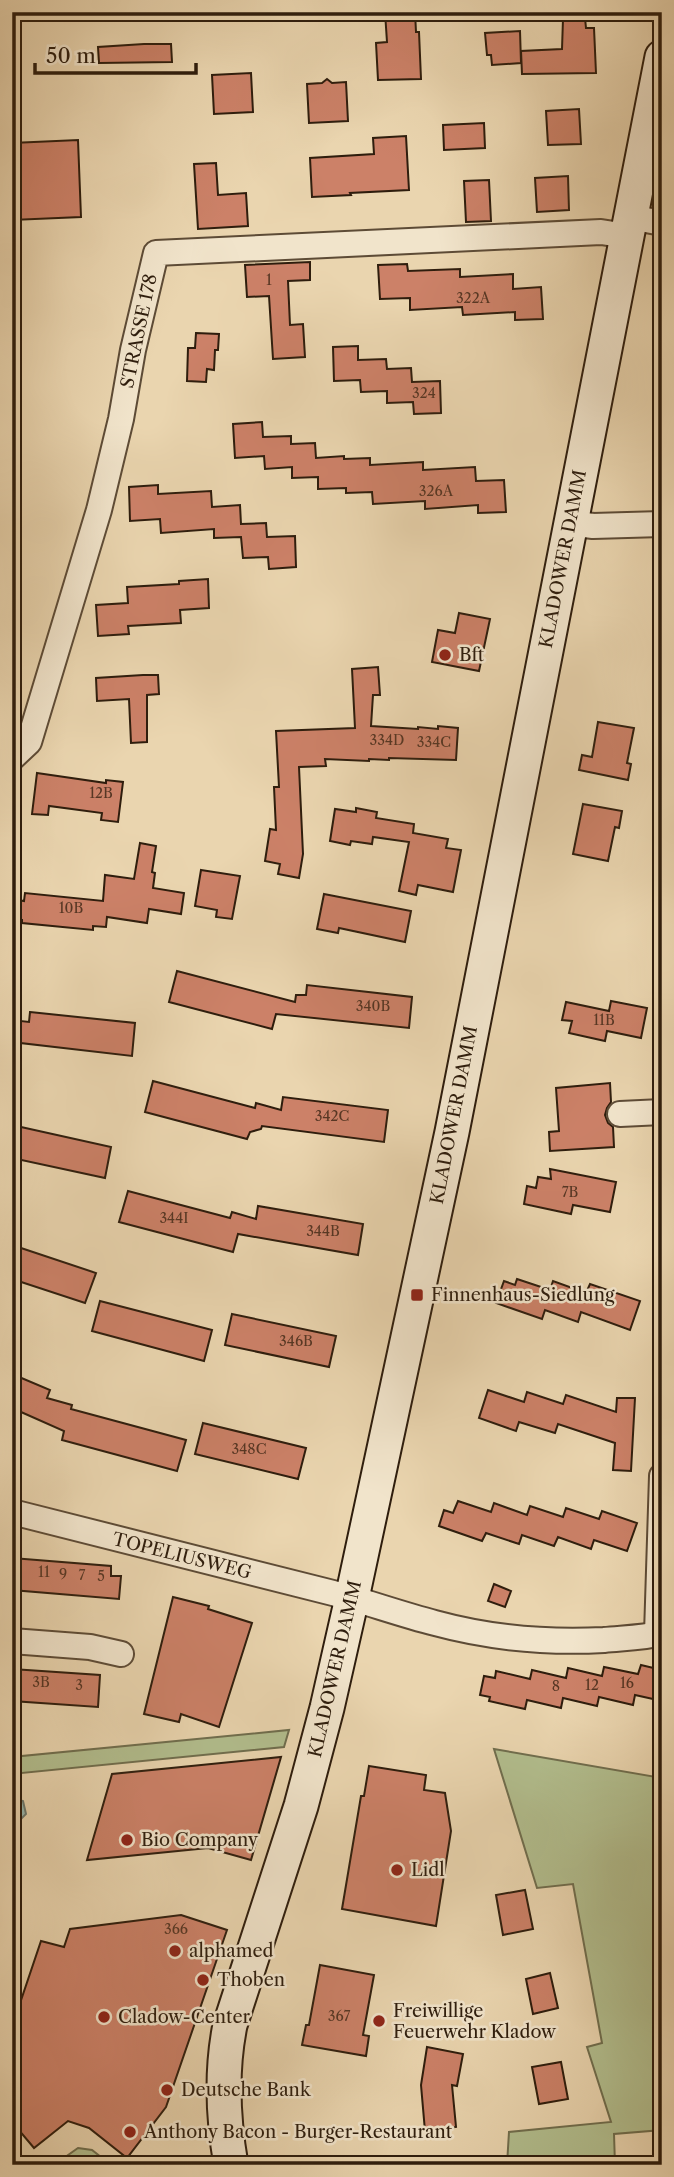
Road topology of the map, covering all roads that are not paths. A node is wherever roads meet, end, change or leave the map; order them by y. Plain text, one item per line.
1 (662, 57) edge
2 (640, 225) edge
3 (569, 523) junction
4 (662, 524) edge
5 (21, 750) edge
6 (662, 1112) edge
7 (620, 1114) dead end
8 (662, 1476) edge
9 (12, 1512) edge
10 (352, 1598) junction
11 (659, 1633) edge
12 (12, 1641) edge
13 (121, 1654) dead end
14 (231, 2165) edge

1 - 2 main road, KLADOWER DAMM
2 - 3 main road, KLADOWER DAMM
2 - 5 street, STRASSE 178
3 - 4 street
3 - 10 main road, KLADOWER DAMM
6 - 7 street
8 - 11 street
9 - 10 street, TOPELIUSWEG
10 - 11 street, TOPELIUSWEG
10 - 14 main road, KLADOWER DAMM
12 - 13 street

